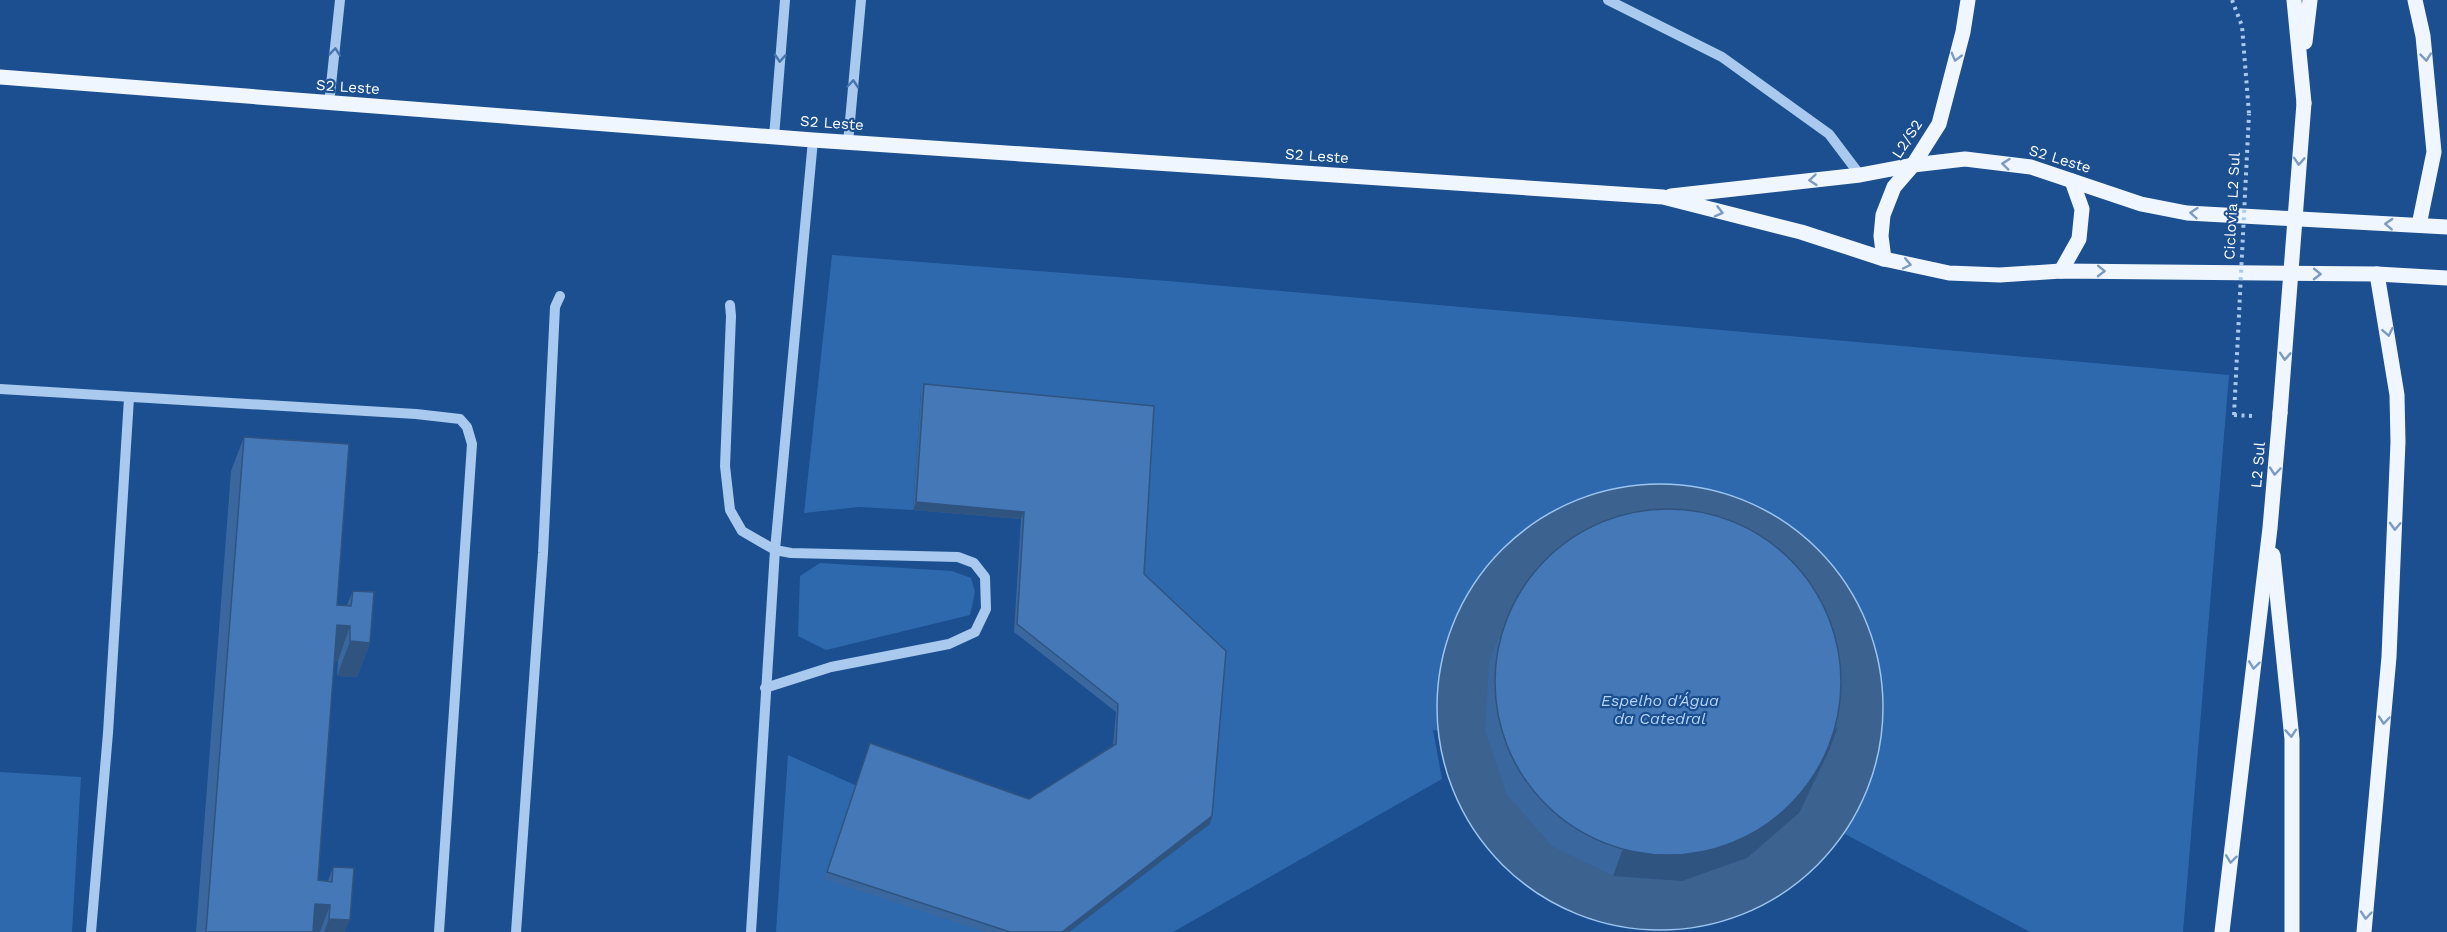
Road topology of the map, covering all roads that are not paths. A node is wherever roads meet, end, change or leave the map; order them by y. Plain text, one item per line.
1 (340, 0) edge
2 (785, 0) edge
3 (861, 0) edge
4 (1608, 0) edge
5 (1968, 0) edge
6 (2294, 0) edge
7 (2310, 0) edge
8 (2415, 0) edge
9 (2301, 72) junction
10 (0, 77) edge
11 (329, 104) junction
12 (774, 137) junction
13 (813, 140) junction
14 (848, 143) junction
15 (1913, 165) junction
16 (1860, 176) junction
17 (2072, 181) junction
18 (1663, 197) junction
19 (2419, 225) junction
20 (2447, 227) edge
21 (1884, 259) junction
22 (2061, 271) junction
23 (2377, 274) junction
24 (2447, 278) edge
25 (560, 296) dead end
26 (729, 305) dead end
27 (0, 389) edge
28 (129, 398) junction
29 (2270, 528) junction
30 (775, 550) junction
31 (765, 688) junction
32 (91, 932) edge
33 (439, 932) edge
34 (516, 932) edge
35 (751, 932) edge
36 (2222, 932) edge
37 (2292, 932) edge
38 (2364, 932) edge

11 -> 1 street
2 -> 12 street
14 -> 3 street
4 - 16 street
5 -> 15 main road, L2/S2
6 - 9 main road, L2 Sul
7 - 9 main road
8 -> 19 main road
9 -> 29 main road, L2 Sul, bridge
10 - 11 main road, S2 Leste
11 - 12 main road, S2 Leste
12 - 13 main road, S2 Leste
13 - 14 main road, S2 Leste
13 - 30 street
14 - 18 main road, S2 Leste
15 - 16 main road, S2 Leste
17 -> 15 main road, S2 Leste
15 - 21 main road, L2/S2
16 -> 18 main road, S2 Leste
19 -> 17 main road, S2 Leste
17 - 22 main road
18 -> 21 main road, S2 Leste
19 - 20 main road, S2 Leste
21 -> 22 main road, S2 Leste
22 -> 23 main road, S2 Leste
23 - 24 main road, S2 Leste
23 -> 38 main road
25 - 34 street
26 - 30 street
27 - 28 street
28 - 32 street
28 - 33 street
29 -> 36 main road, L2 Sul
29 -> 37 main road
30 - 31 street
30 - 31 street
31 - 35 street

